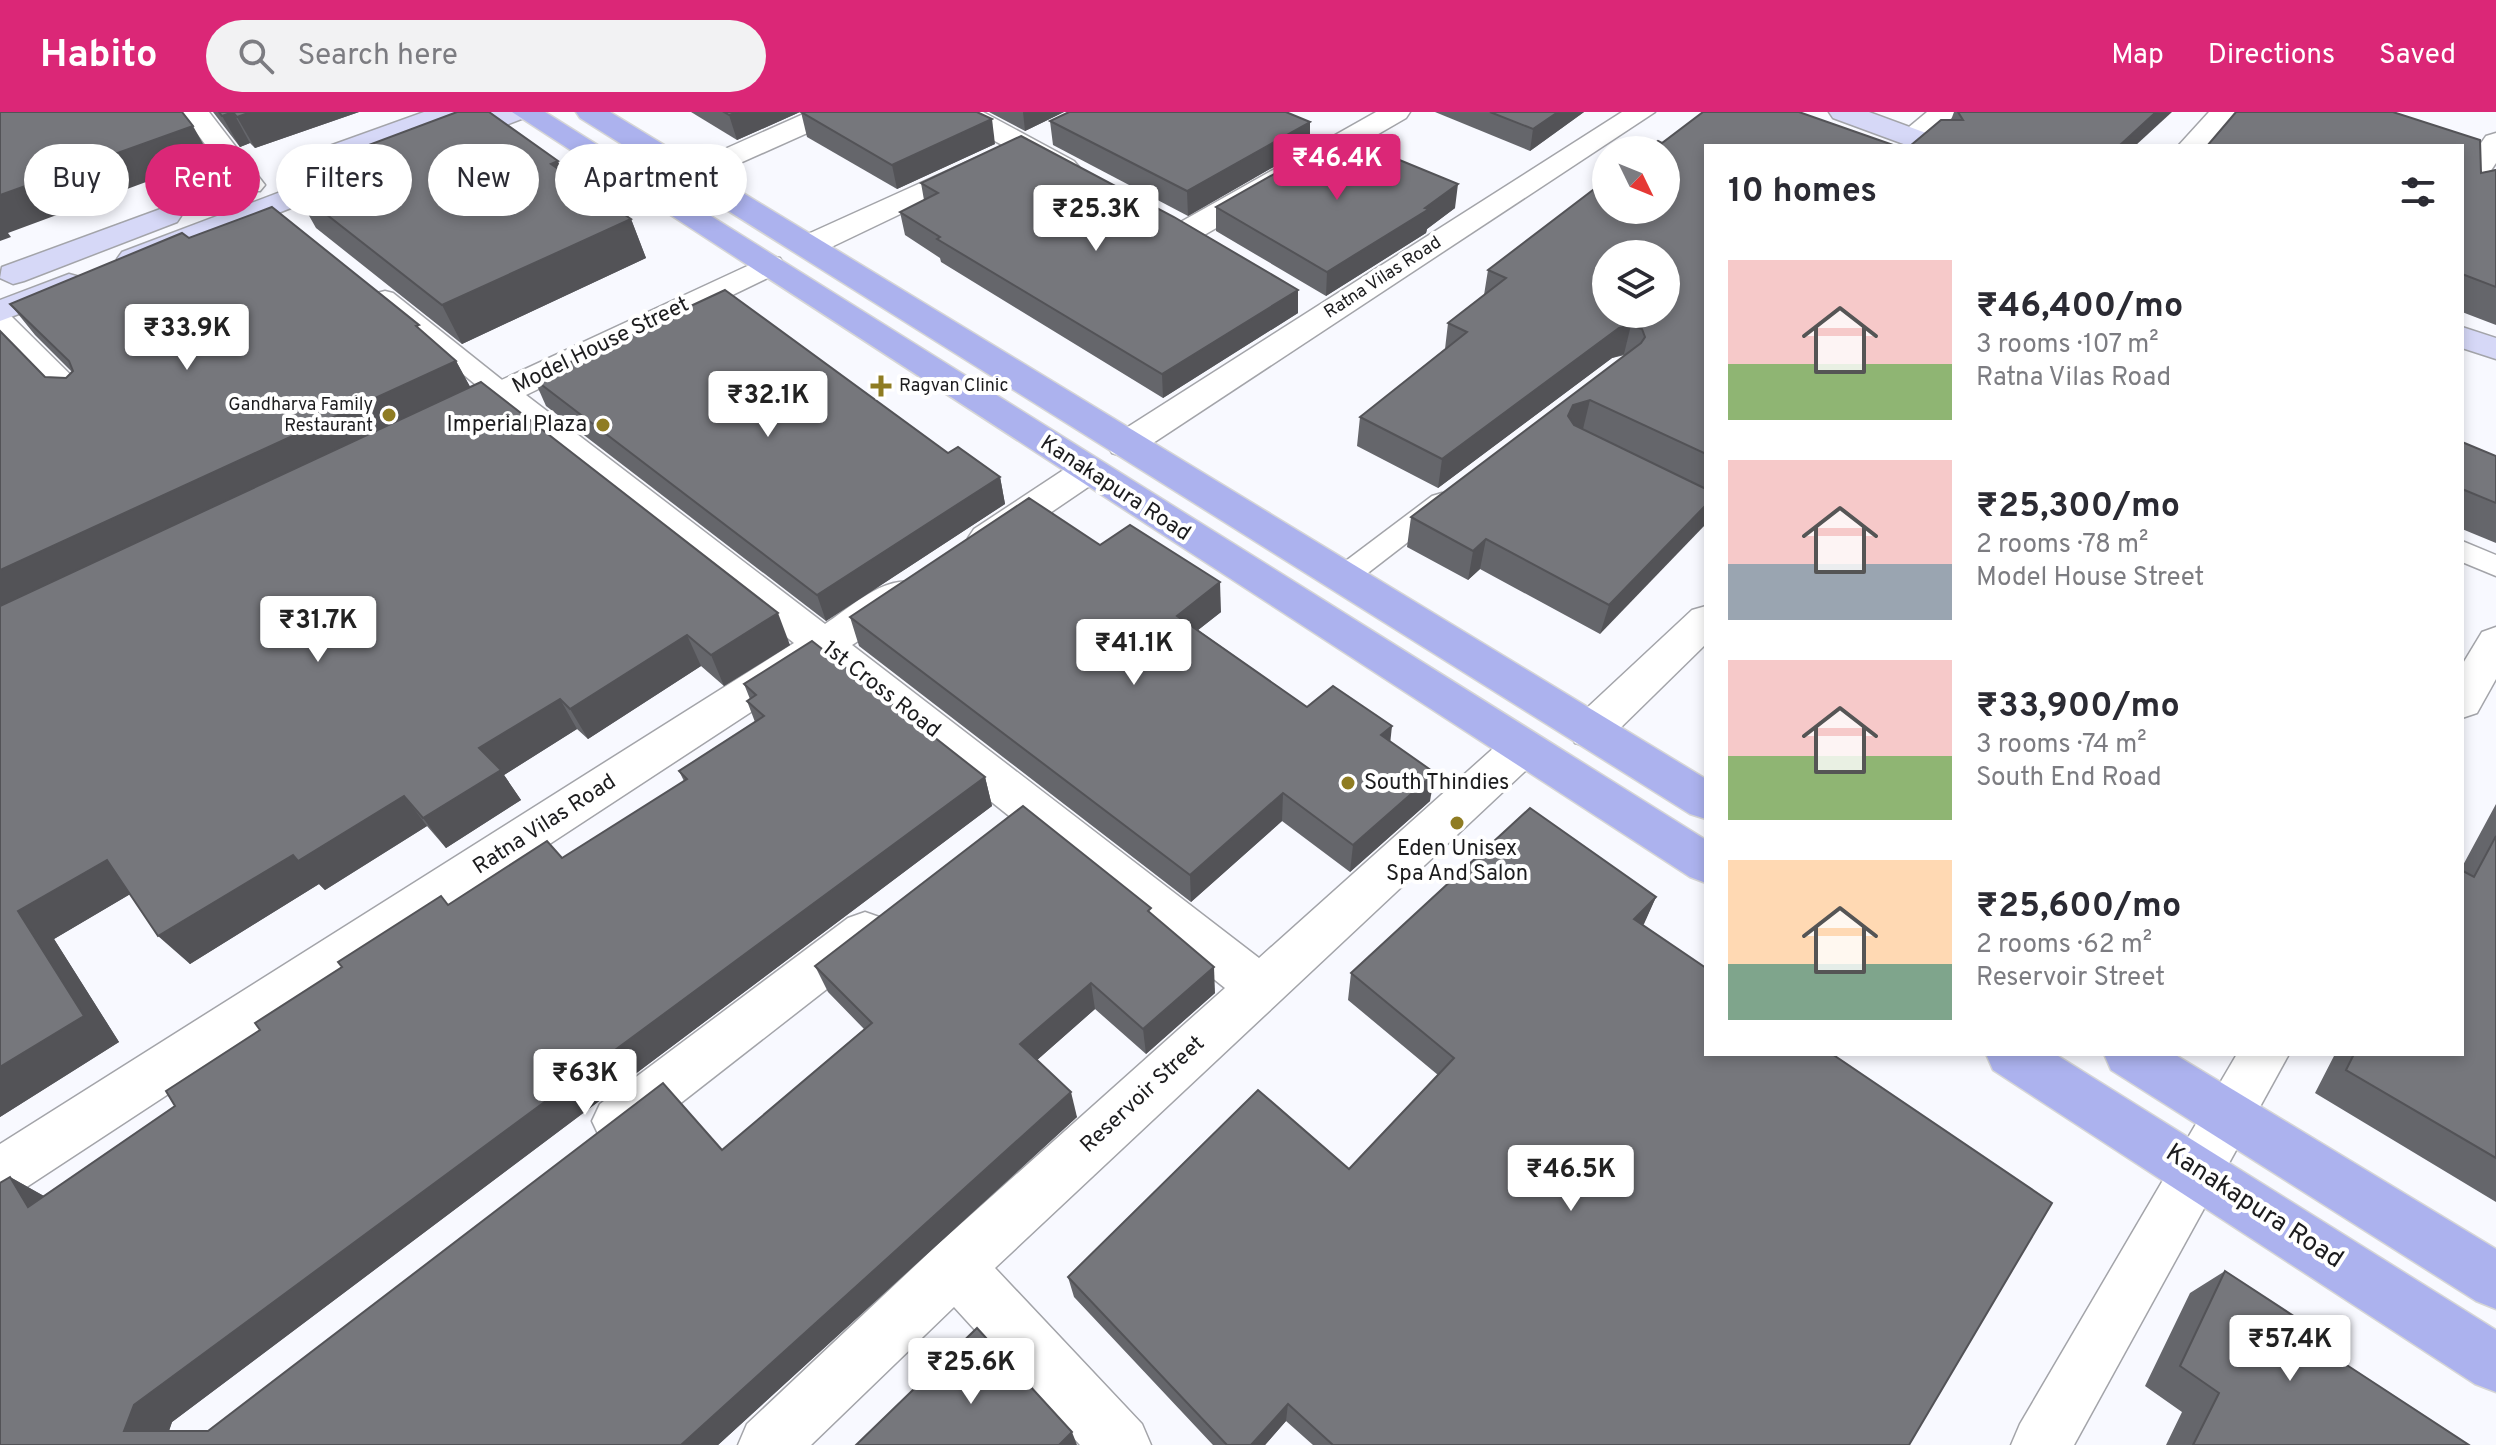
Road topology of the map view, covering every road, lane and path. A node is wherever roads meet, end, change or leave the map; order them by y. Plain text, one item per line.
1 (195, 112) edge
2 (450, 112) edge
3 (514, 112) edge
4 (526, 112) edge
5 (590, 112) edge
6 (831, 112) edge
7 (962, 112) edge
8 (1396, 112) edge
9 (1641, 112) edge
10 (1843, 112) edge
11 (1945, 112) edge
12 (2225, 112) edge
13 (1051, 132) edge
14 (2496, 142) edge
15 (1915, 143) edge
16 (219, 144) edge
17 (643, 144) edge
18 (2194, 144) edge
19 (1022, 145) junction
20 (747, 149) edge
21 (1091, 181) edge
22 (2464, 188) edge
23 (260, 196) edge
24 (260, 196) edge
25 (260, 197) edge
26 (747, 207) edge
27 (197, 216) edge
28 (214, 216) edge
29 (1160, 217) edge
30 (295, 226) edge
31 (810, 245) junction
32 (769, 265) junction
33 (0, 279) edge
34 (368, 285) edge
35 (0, 311) edge
36 (0, 318) edge
37 (2464, 338) edge
38 (2496, 349) edge
39 (502, 393) junction
40 (82, 401) edge
41 (445, 421) edge
42 (1125, 445) junction
43 (1087, 471) junction
44 (1459, 488) edge
45 (2464, 552) edge
46 (2496, 566) edge
47 (1341, 579) junction
48 (1704, 622) edge
49 (2496, 642) edge
50 (824, 646) junction
51 (2464, 698) edge
52 (1590, 731) junction
53 (1522, 748) junction
54 (1704, 800) edge
55 (1704, 863) edge
56 (903, 903) edge
57 (1260, 987) junction
58 (2014, 1056) edge
59 (2132, 1056) edge
60 (2263, 1056) edge
61 (2231, 1115) junction
62 (587, 1145) edge
63 (2198, 1171) junction
64 (0, 1174) edge
65 (955, 1267) junction
66 (2496, 1281) edge
67 (2496, 1363) edge
68 (768, 1445) edge
69 (1121, 1445) edge
70 (2041, 1445) edge

1 - 16 street
2 - 23 main road
3 - 24 main road
4 - 32 main road, Kanakapura Road
5 - 17 main road, Kanakapura Road
6 - 20 street
7 - 19 street
8 - 29 street
9 - 42 street, Ratna Vilas Road
10 - 15 main road
11 - 15 street
12 - 18 street
13 - 19 street
14 - 22 street
19 - 21 street
19 - 31 street
25 - 30 lane
26 - 31 main road, Kanakapura Road
27 - 33 main road
28 - 35 main road
31 - 42 main road, Kanakapura Road
32 - 39 street, Model House Street
32 - 43 main road, Kanakapura Road
34 - 39 lane
36 - 40 lane
37 - 38 main road
39 - 41 street, Model House Street
39 - 50 street, 1st Cross Road
42 - 47 main road, Kanakapura Road
43 - 50 street, Ratna Vilas Road
43 - 53 main road, Kanakapura Road
44 - 47 lane
45 - 46 lane
47 - 52 main road, Kanakapura Road
48 - 52 street
49 - 51 street
50 - 57 street, 1st Cross Road
50 - 64 street, Ratna Vilas Road
52 - 54 main road, Kanakapura Road
53 - 55 main road, Kanakapura Road
53 - 57 street, Reservoir Street
56 - 62 street
57 - 65 street, Reservoir Street
58 - 63 main road, Kanakapura Road
59 - 61 main road
60 - 61 street
61 - 63 street
61 - 66 main road
63 - 67 main road, Kanakapura Road
63 - 70 street
65 - 68 street, Reservoir Street
65 - 69 street

